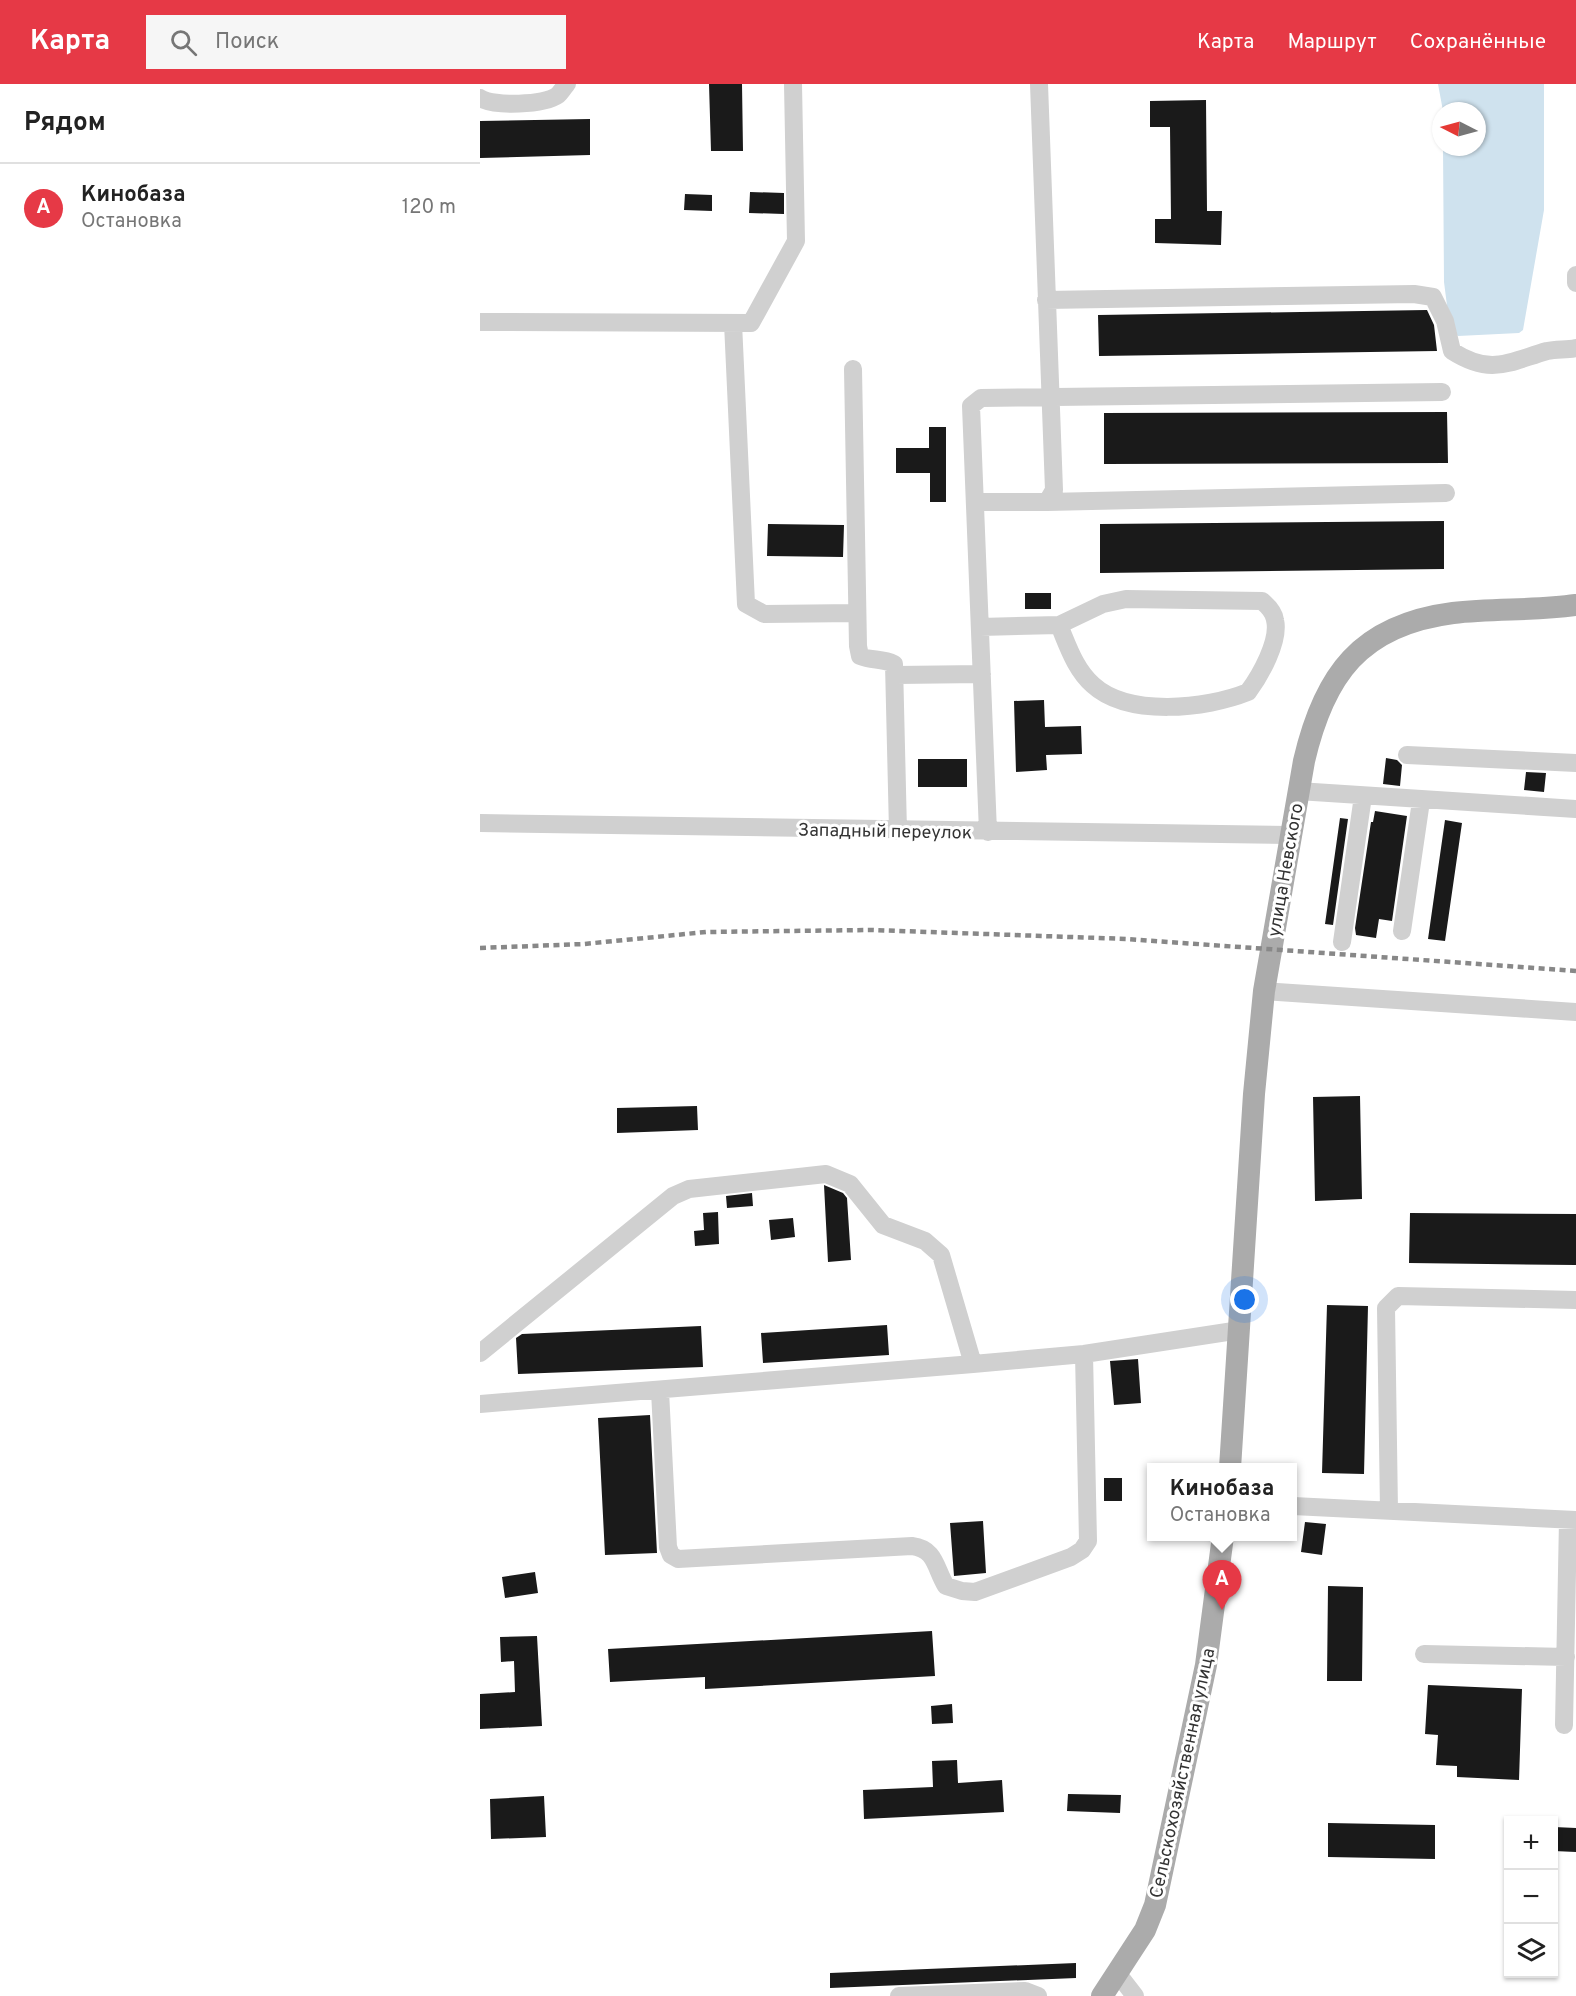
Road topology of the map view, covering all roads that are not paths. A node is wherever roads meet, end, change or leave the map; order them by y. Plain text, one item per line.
1 (567, 84) edge
2 (793, 84) edge
3 (1039, 84) edge
4 (480, 98) edge
5 (1576, 275) edge
6 (1576, 283) edge
7 (1046, 300) junction
8 (480, 322) edge
9 (734, 323) junction
10 (1576, 348) edge
11 (853, 369) dead end
12 (1442, 392) dead end
13 (1049, 397) junction
14 (1446, 493) dead end
15 (975, 502) junction
16 (1047, 502) junction
17 (1576, 605) edge
18 (857, 613) junction
19 (1059, 625) junction
20 (980, 627) junction
21 (982, 674) junction
22 (896, 675) junction
23 (1407, 755) dead end
24 (1576, 763) edge
25 (1298, 791) junction
26 (1363, 796) junction
27 (1421, 801) junction
28 (1576, 809) edge
29 (480, 824) edge
30 (898, 831) junction
31 (988, 832) junction
32 (1290, 835) junction
33 (1402, 931) dead end
34 (1342, 942) dead end
35 (1264, 991) junction
36 (1576, 1012) edge
37 (1576, 1300) edge
38 (1240, 1330) junction
39 (480, 1353) edge
40 (1084, 1354) junction
41 (973, 1365) junction
42 (660, 1391) junction
43 (480, 1404) edge
44 (1230, 1463) edge
45 (1297, 1506) edge
46 (1389, 1511) junction
47 (1572, 1520) edge
48 (1221, 1541) edge
49 (1424, 1654) dead end
50 (1566, 1657) junction
51 (1564, 1725) dead end
52 (1118, 1974) junction
53 (900, 1996) edge
54 (1038, 1996) edge
55 (1102, 1996) edge
56 (1135, 1996) edge

1 - 4 street
2 - 9 street
3 - 7 street
5 - 6 street
7 - 10 street
7 - 13 street
8 - 9 street
9 - 18 street
11 - 18 street
12 - 13 street
13 - 15 street
13 - 16 street
14 - 16 street
15 - 16 street
15 - 20 street
17 - 25 main road, улица Невского
18 - 22 street
19 - 19 street
19 - 20 street
20 - 21 street
21 - 22 street
21 - 31 street
22 - 30 street
23 - 24 street
25 - 26 street
25 - 32 main road, улица Невского
26 - 27 street
26 - 34 street
27 - 28 street
27 - 33 street
29 - 30 street, Западный переулок
30 - 31 street, Западный переулок
31 - 32 street, Западный переулок
32 - 35 main road, улица Невского
35 - 36 street
35 - 38 main road, улица Невского
37 - 46 street
38 - 40 street
38 - 44 main road
39 - 41 street
40 - 41 street
40 - 42 street
41 - 42 street
42 - 43 street
45 - 46 street
46 - 47 street
47 - 50 street
48 - 52 main road, Сельскохозяйственная улица
49 - 50 street
50 - 51 street
52 - 55 main road, Сельскохозяйственная улица
52 - 56 street
53 - 54 street

